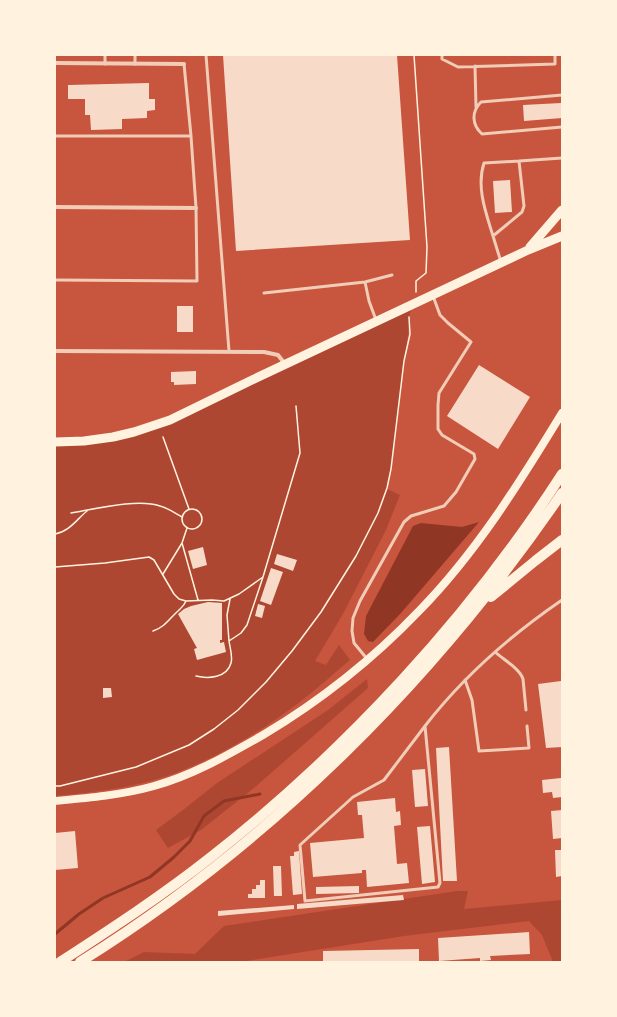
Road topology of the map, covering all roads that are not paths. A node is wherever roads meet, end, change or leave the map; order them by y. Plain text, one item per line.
1 (105, 55) edge
2 (135, 55) edge
3 (206, 55) edge
4 (442, 55) edge
5 (555, 55) edge
6 (55, 63) edge
7 (104, 64) junction
8 (135, 64) junction
9 (184, 64) joint
10 (475, 66) junction
11 (562, 95) edge
12 (476, 107) junction
13 (562, 127) edge
14 (55, 136) edge
15 (191, 136) junction
16 (562, 158) edge
17 (519, 161) junction
18 (55, 207) edge
19 (196, 208) junction
20 (562, 210) edge
21 (493, 236) junction
22 (562, 236) edge
23 (528, 250) junction
24 (502, 263) junction
25 (392, 276) dead end
26 (55, 280) edge
27 (365, 282) junction
28 (264, 294) dead end
29 (433, 295) junction
30 (377, 321) junction
31 (55, 351) edge
32 (229, 351) junction
33 (285, 364) junction
34 (562, 413) edge
35 (55, 442) edge
36 (562, 474) edge
37 (562, 493) edge
38 (562, 540) edge
39 (562, 600) edge
40 (474, 612) junction
41 (495, 652) junction
42 (368, 660) junction
43 (465, 680) junction
44 (526, 710) dead end
45 (425, 726) junction
46 (527, 726) dead end
47 (55, 801) edge
48 (60, 962) edge
49 (80, 962) edge

1 - 7 lane
2 - 8 lane
3 - 32 lane
4 - 10 lane
5 - 10 lane
6 - 7 street
7 - 8 street
8 - 9 street
9 - 15 lane
10 - 12 lane
11 - 12 lane
12 - 13 lane
14 - 15 lane
15 - 19 lane
16 - 17 lane
17 - 21 lane
17 - 21 lane
18 - 19 street
19 - 26 lane
20 - 23 main road
21 - 24 lane
22 - 23 main road
23 - 24 main road
24 - 29 main road
25 - 27 lane
27 - 28 lane
27 - 30 lane
29 - 30 main road
29 - 42 lane
30 - 33 main road
31 - 32 street
32 - 33 street
33 - 35 main road
34 - 42 main road
36 - 48 highway
37 - 40 highway
38 - 40 highway
39 - 41 lane
40 - 49 highway
41 - 43 lane
41 - 44 lane
42 - 47 main road
43 - 45 lane
43 - 46 lane
45 - 45 lane

